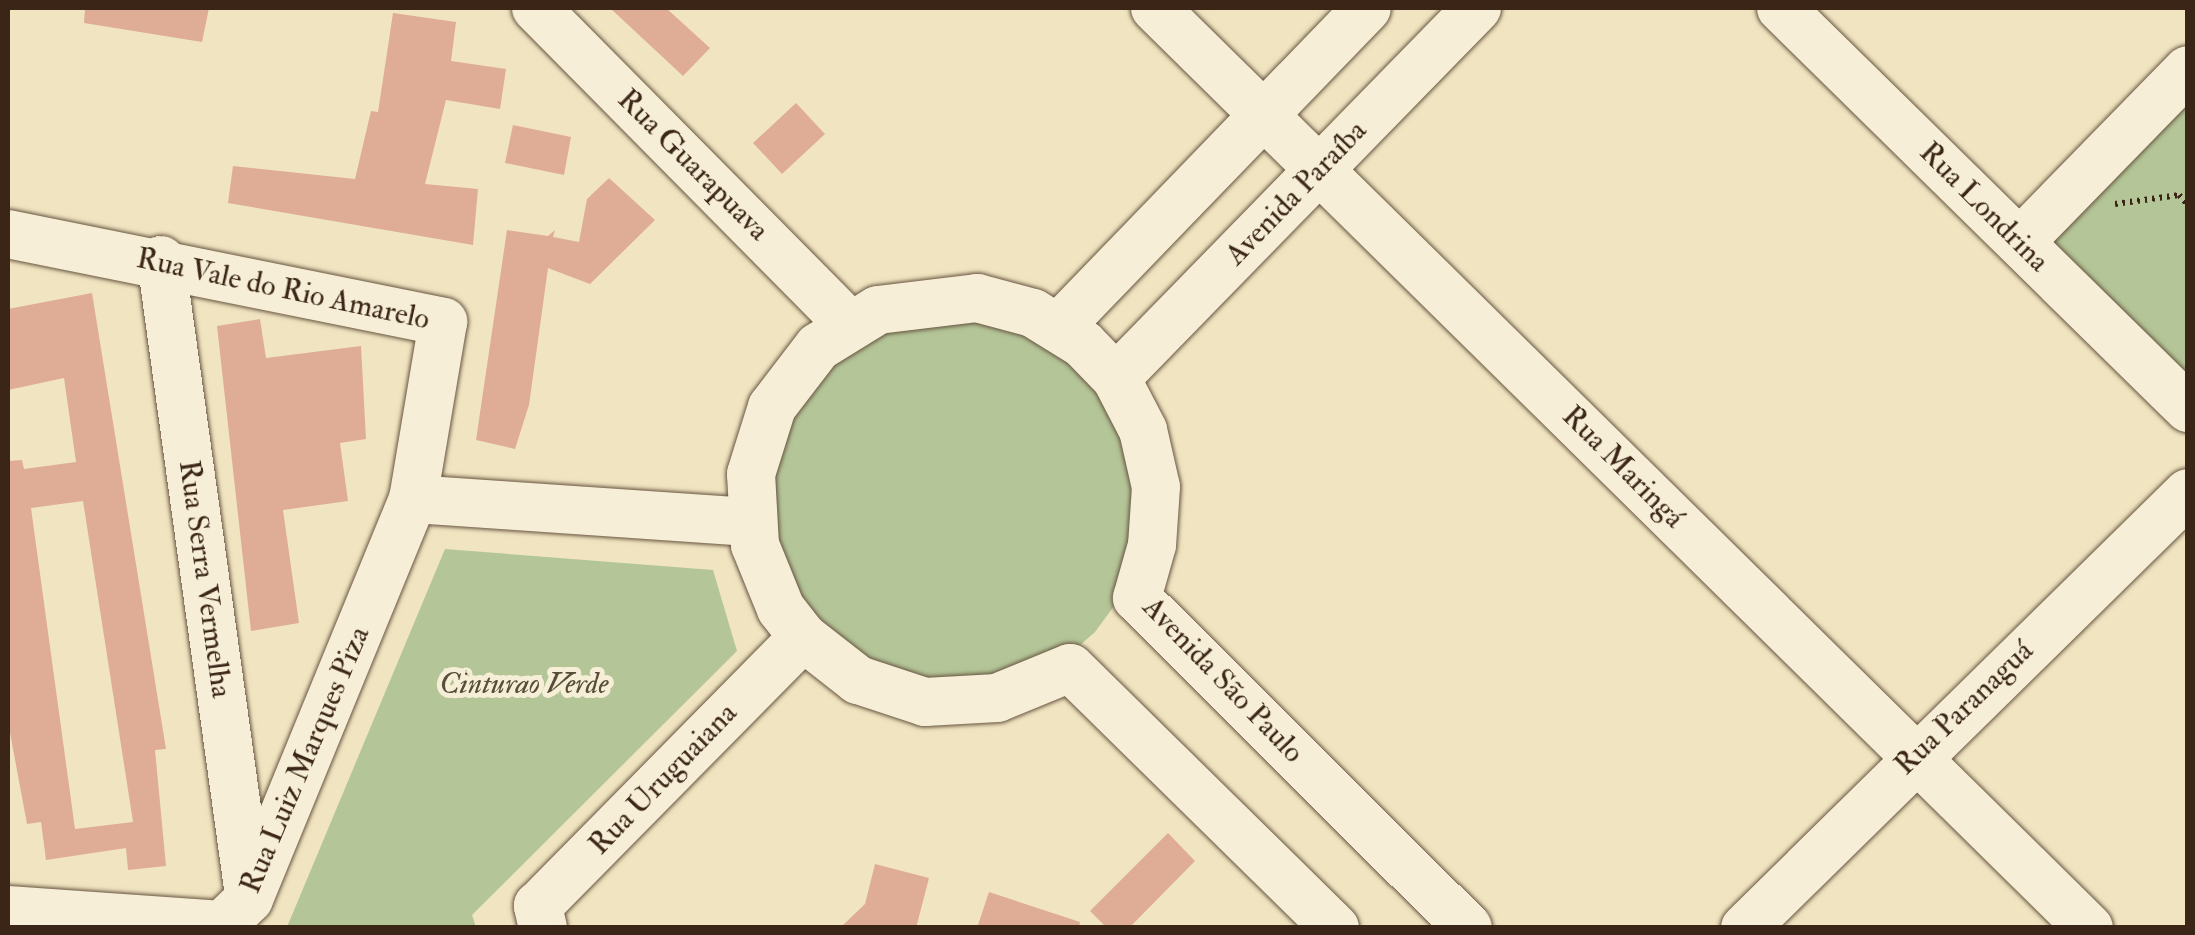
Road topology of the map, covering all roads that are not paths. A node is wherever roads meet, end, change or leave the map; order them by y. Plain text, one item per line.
1 (536, 8) edge
2 (1155, 8) edge
3 (1367, 8) edge
4 (1477, 8) edge
5 (1781, 8) edge
6 (2188, 70) edge
7 (1265, 116) junction
8 (1320, 169) junction
9 (8, 234) edge
10 (2020, 242) junction
11 (161, 260) junction
12 (849, 324) junction
13 (1059, 326) junction
14 (1116, 378) junction
15 (2188, 408) edge
16 (2188, 494) edge
17 (412, 499) junction
18 (751, 522) junction
19 (802, 637) junction
20 (1914, 754) junction
21 (249, 899) junction
22 (8, 910) edge
23 (542, 928) edge
24 (1334, 928) edge
25 (1468, 928) edge
26 (1745, 928) edge
27 (2090, 928) edge

1 - 12 street, Rua Guarapuava
2 - 7 street, Rua Maringá
3 - 7 street
4 - 8 street, Avenida Paraíba
5 - 10 street, Rua Londrina
6 - 10 street
7 - 8 street, Rua Maringá
7 - 13 street
8 - 14 street, Avenida Paraíba
8 - 20 street, Rua Maringá
9 - 11 street, Rua Vale do Rio Amarelo
10 - 15 street, Rua Londrina
11 - 17 street, Rua Vale do Rio Amarelo
11 - 21 street, Rua Serra Vermelha
12 - 13 street, Avenida São Paulo
12 - 18 street, Avenida São Paulo
13 - 14 street, Avenida São Paulo
14 - 25 street, Avenida São Paulo
16 - 20 street, Rua Paranaguá
17 - 18 street
17 - 21 street, Rua Luiz Marques Piza
18 - 19 street, Avenida São Paulo
19 - 23 street, Rua Uruguaiana
19 - 24 street, Avenida São Paulo
20 - 26 street, Rua Paranaguá
20 - 27 street, Rua Maringá
21 - 22 street, Rua Luiz Marques Piza

